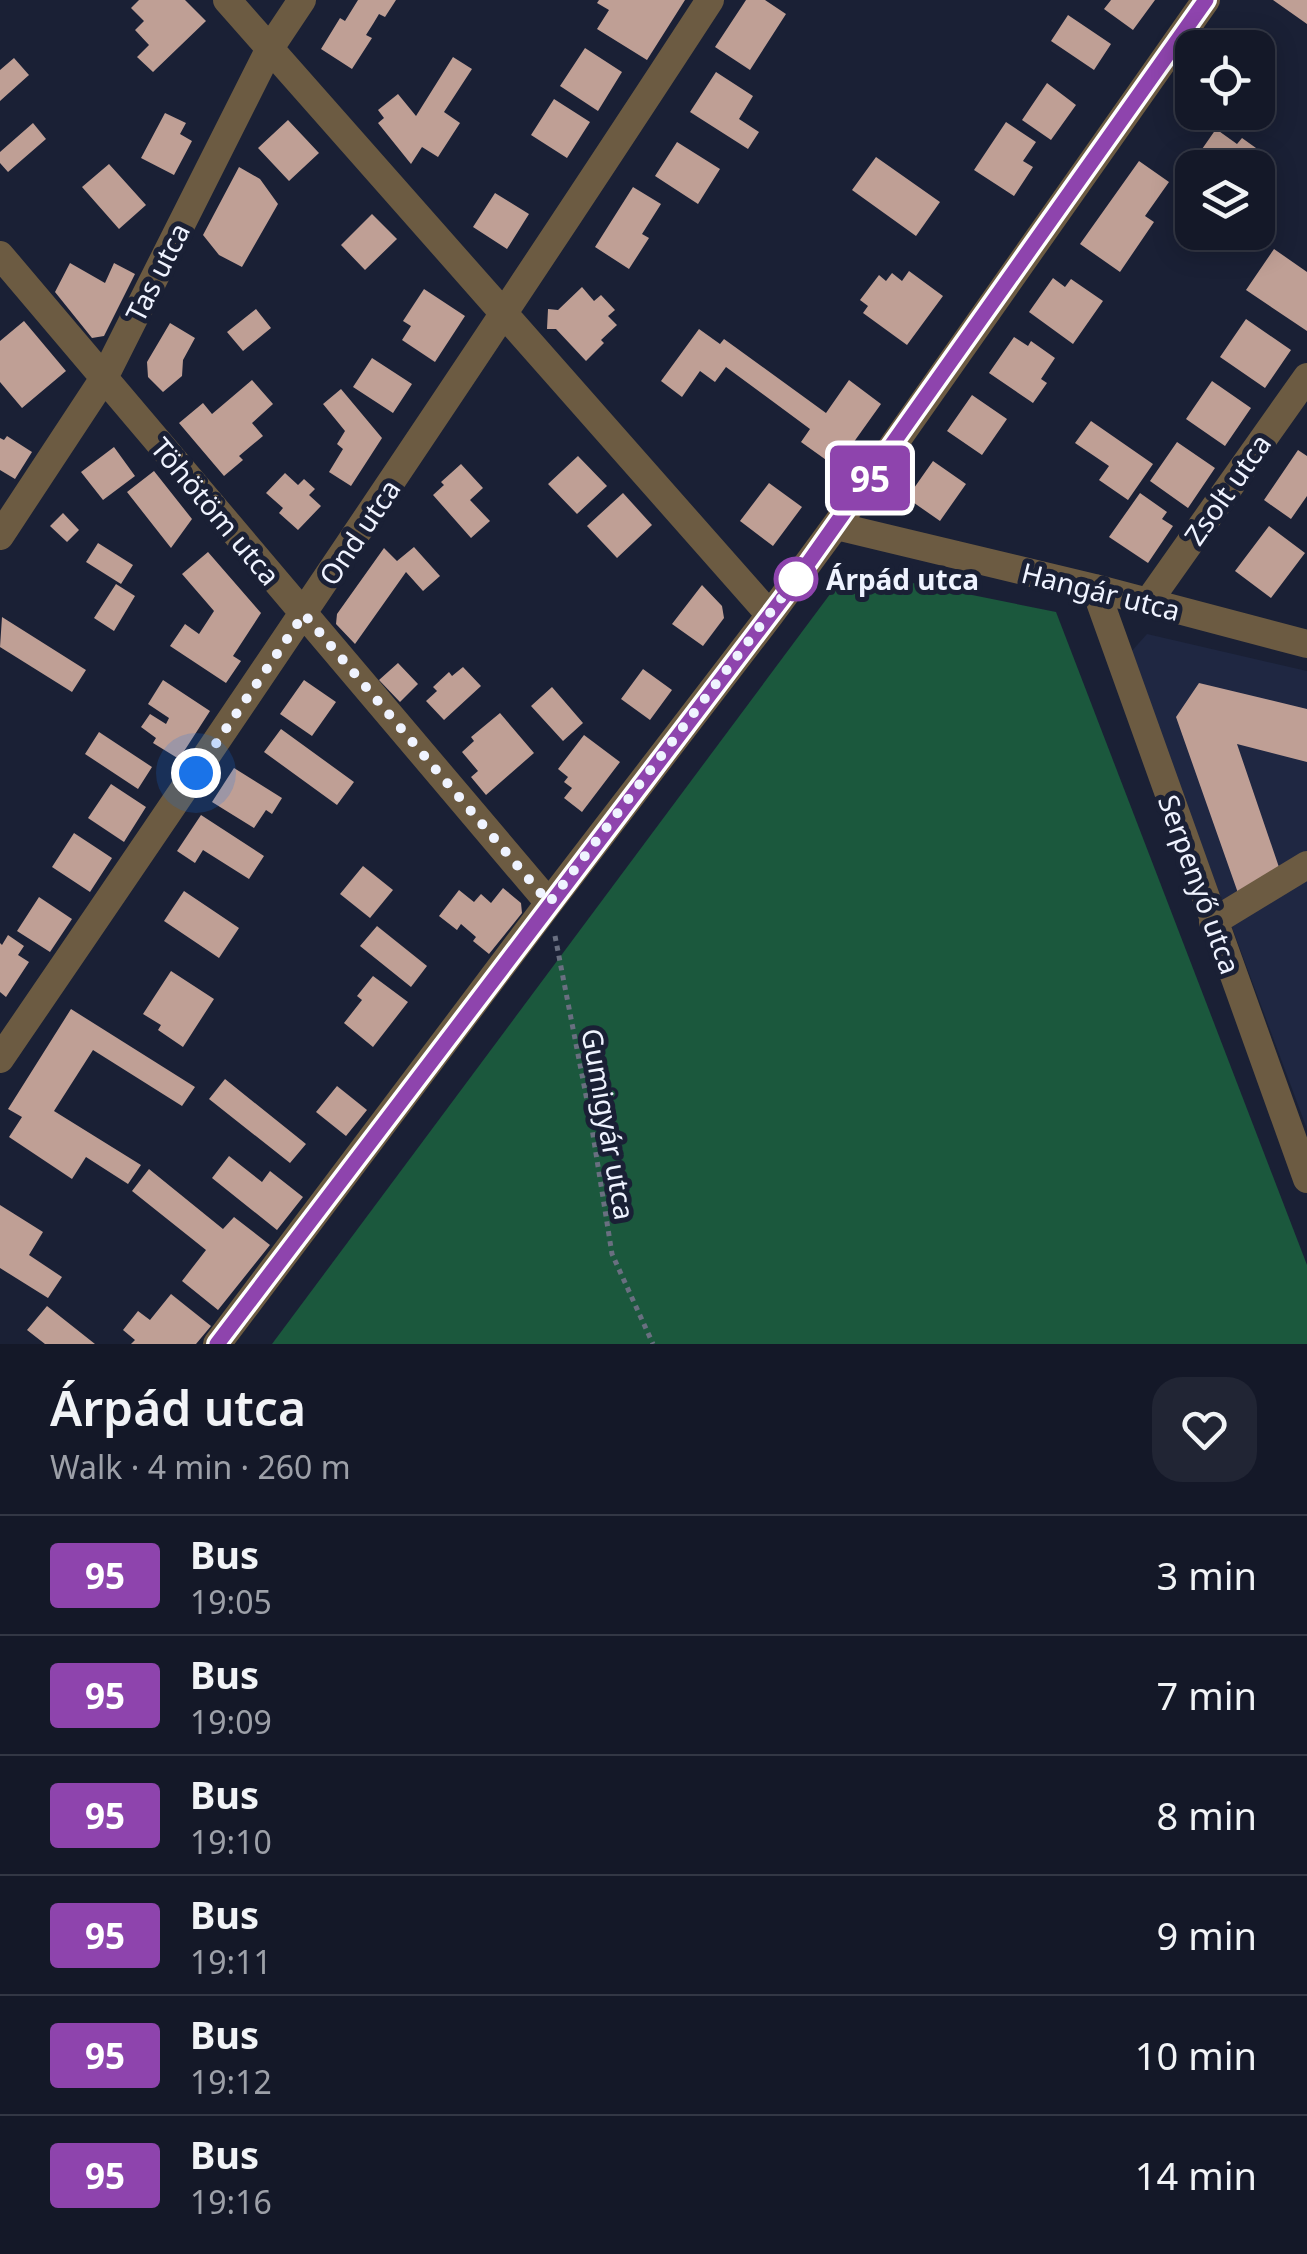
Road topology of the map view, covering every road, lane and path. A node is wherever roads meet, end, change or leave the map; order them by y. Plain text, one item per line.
1 (227, 0) edge
2 (302, 0) edge
3 (710, 0) edge
4 (1206, 0) edge
5 (270, 48) junction
6 (0, 256) edge
7 (505, 314) junction
8 (1307, 377) edge
9 (104, 378) junction
10 (836, 526) junction
11 (0, 536) edge
12 (1094, 588) junction
13 (1148, 602) junction
14 (304, 614) junction
15 (770, 615) junction
16 (1307, 644) edge
17 (1307, 865) edge
18 (549, 903) junction
19 (1213, 922) junction
20 (0, 1059) edge
21 (1307, 1179) edge
22 (217, 1344) edge
23 (653, 1344) edge

1 - 5 street
2 - 5 street, Tas utca
3 - 7 street, Ond utca
4 - 10 street
5 - 7 street
5 - 9 street, Tas utca
6 - 9 street, Töhötöm utca
7 - 14 street, Ond utca
7 - 15 street
8 - 13 street, Zsolt utca
9 - 11 street, Tas utca
9 - 14 street, Töhötöm utca
10 - 12 street, Hangár utca
10 - 15 street
12 - 13 street, Hangár utca
12 - 19 street, Serpenyő utca
13 - 16 street, Hangár utca
14 - 18 street, Töhötöm utca
14 - 20 street, Ond utca
15 - 18 street
17 - 19 street
18 - 22 street
18 - 23 path, Gumigyár utca
19 - 21 street, Serpenyő utca

